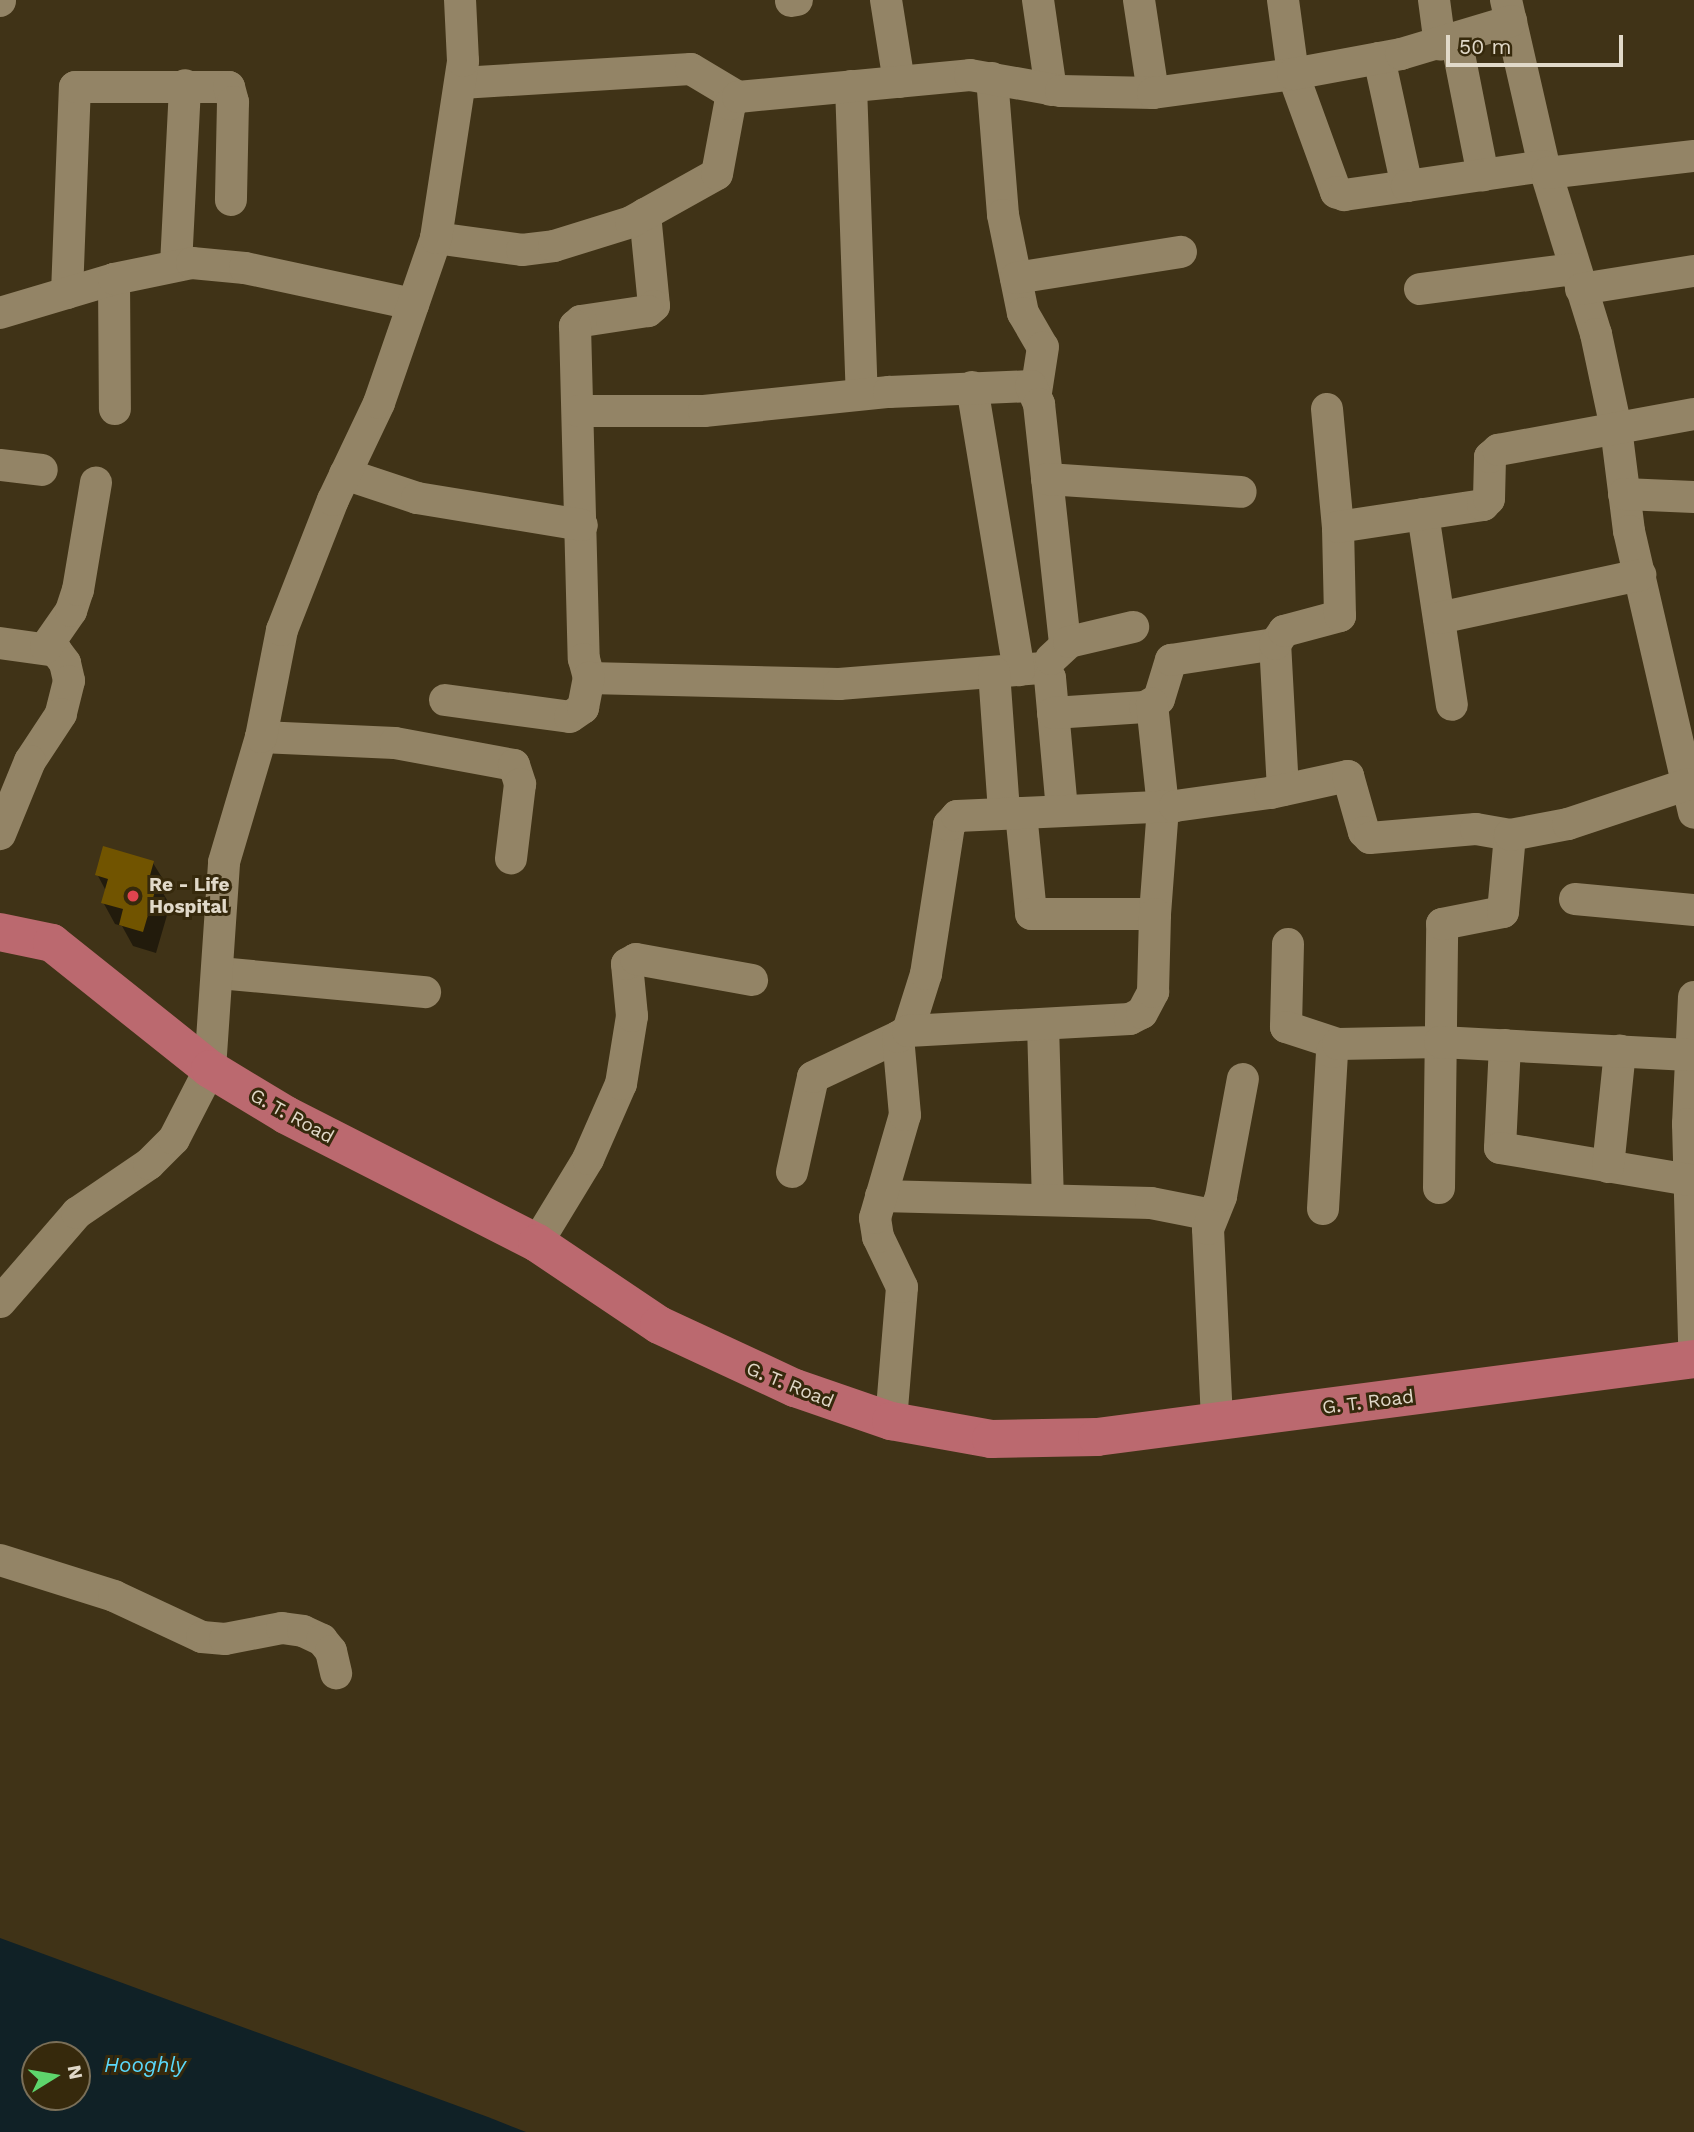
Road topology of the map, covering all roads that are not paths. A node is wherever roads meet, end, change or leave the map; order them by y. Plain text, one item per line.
1 (460, 0) edge
2 (797, 0) edge
3 (886, 0) edge
4 (1038, 0) edge
5 (1139, 0) edge
6 (1283, 0) edge
7 (1434, 0) edge
8 (791, 1) edge
9 (1508, 11) edge
10 (1448, 42) junction
11 (1379, 58) junction
12 (1293, 74) junction
13 (992, 78) junction
14 (899, 82) junction
15 (460, 83) junction
16 (185, 85) junction
17 (851, 86) junction
18 (1051, 90) junction
19 (1153, 93) junction
20 (738, 97) junction
21 (1694, 156) edge
22 (1546, 169) junction
23 (1483, 175) junction
24 (1407, 186) junction
25 (231, 200) dead end
26 (645, 214) junction
27 (436, 238) junction
28 (1181, 252) dead end
29 (176, 265) junction
30 (1694, 271) edge
31 (1016, 278) junction
32 (114, 279) junction
33 (1578, 279) junction
34 (1420, 289) dead end
35 (68, 293) junction
36 (413, 304) junction
37 (0, 313) edge
38 (972, 387) junction
39 (1036, 392) junction
40 (862, 394) junction
41 (115, 409) dead end
42 (1327, 409) dead end
43 (578, 411) junction
44 (1694, 414) edge
45 (1616, 428) junction
46 (0, 465) edge
47 (41, 470) dead end
48 (345, 474) junction
49 (1047, 479) junction
50 (96, 483) dead end
51 (1241, 492) dead end
52 (1624, 494) junction
53 (1694, 497) edge
54 (1423, 514) junction
55 (582, 526) junction
56 (1338, 527) junction
57 (1640, 575) junction
58 (1439, 618) junction
59 (1133, 627) dead end
60 (0, 643) edge
61 (1275, 644) junction
62 (1065, 645) junction
63 (46, 647) junction
64 (1018, 670) junction
65 (589, 678) junction
66 (445, 700) dead end
67 (1152, 705) junction
68 (1452, 705) dead end
69 (1053, 713) junction
70 (261, 737) junction
71 (1283, 790) junction
72 (1691, 798) edge
73 (1163, 807) junction
74 (1062, 810) junction
75 (1013, 813) junction
76 (0, 834) edge
77 (1510, 835) junction
78 (510, 858) dead end
79 (1575, 899) dead end
80 (1694, 910) edge
81 (1155, 914) junction
82 (0, 932) edge
83 (1288, 944) dead end
84 (219, 973) junction
85 (752, 980) dead end
86 (425, 992) dead end
87 (1694, 997) edge
88 (1043, 1024) junction
89 (903, 1034) junction
90 (1440, 1041) junction
91 (1338, 1044) junction
92 (1505, 1045) junction
93 (1620, 1051) junction
94 (1689, 1055) junction
95 (210, 1069) junction
96 (1243, 1079) dead end
97 (1691, 1099) edge
98 (1608, 1167) junction
99 (792, 1172) dead end
100 (1689, 1180) junction
101 (1438, 1188) dead end
102 (881, 1196) junction
103 (1048, 1200) junction
104 (1323, 1209) dead end
105 (1212, 1215) junction
106 (537, 1243) junction
107 (0, 1302) edge
108 (1694, 1346) edge
109 (1694, 1359) edge
110 (1217, 1420) junction
111 (891, 1421) junction
112 (0, 1560) edge
113 (336, 1673) dead end

1 - 15 street
2 - 8 street
3 - 14 street
4 - 18 street
5 - 19 street
6 - 12 street
7 - 10 street
9 - 10 street
9 - 22 street
10 - 11 street
10 - 23 street
11 - 12 street
11 - 24 street
12 - 19 street
12 - 24 street
13 - 14 street
13 - 18 street
13 - 31 street
14 - 17 street
15 - 20 street
15 - 27 street
16 - 25 street
16 - 29 street
16 - 35 street
17 - 20 street
17 - 40 street
18 - 19 street
20 - 26 street
21 - 22 street
22 - 23 street
22 - 33 street
23 - 24 street
26 - 27 street
26 - 43 street
27 - 36 street
28 - 31 street
29 - 32 street
29 - 36 street
30 - 33 street
31 - 39 street
32 - 35 street
32 - 41 street
33 - 34 street
33 - 45 street
35 - 37 street
36 - 48 street
38 - 39 street
38 - 40 street
38 - 64 street
39 - 49 street
40 - 43 street
42 - 56 street
43 - 55 street
44 - 45 street
45 - 52 street
45 - 54 street
46 - 47 street
48 - 55 street
48 - 70 street
49 - 51 street
49 - 62 street
50 - 63 street
52 - 53 street
52 - 57 street
54 - 56 street
54 - 58 street
55 - 65 street
56 - 61 street
57 - 58 street
57 - 72 street
58 - 68 street
59 - 62 street
60 - 63 street
61 - 67 street
61 - 71 street
62 - 64 street
63 - 76 street
64 - 65 street
64 - 69 street
64 - 75 street
65 - 66 street
67 - 69 street
67 - 73 street
69 - 74 street
70 - 78 street
70 - 84 street
71 - 73 street
71 - 77 street
72 - 77 street
73 - 74 street
73 - 81 street
74 - 75 street
75 - 81 street
75 - 89 street
77 - 90 street
79 - 80 street
81 - 88 street
82 - 95 main road, G. T. Road
83 - 91 street
84 - 86 street
84 - 95 street
85 - 106 street
87 - 94 street
88 - 89 street
88 - 103 street
89 - 99 street
89 - 102 street
90 - 91 street
90 - 92 street
90 - 101 street
91 - 104 street
92 - 93 street
92 - 98 street
93 - 94 street
93 - 98 street
94 - 97 street
95 - 106 main road, G. T. Road
95 - 107 street
96 - 105 street
97 - 100 street
98 - 100 street
100 - 108 street
102 - 103 street
102 - 111 street
103 - 105 street
105 - 110 street
106 - 111 main road, G. T. Road
109 - 110 main road, G. T. Road
110 - 111 main road, G. T. Road
112 - 113 street

